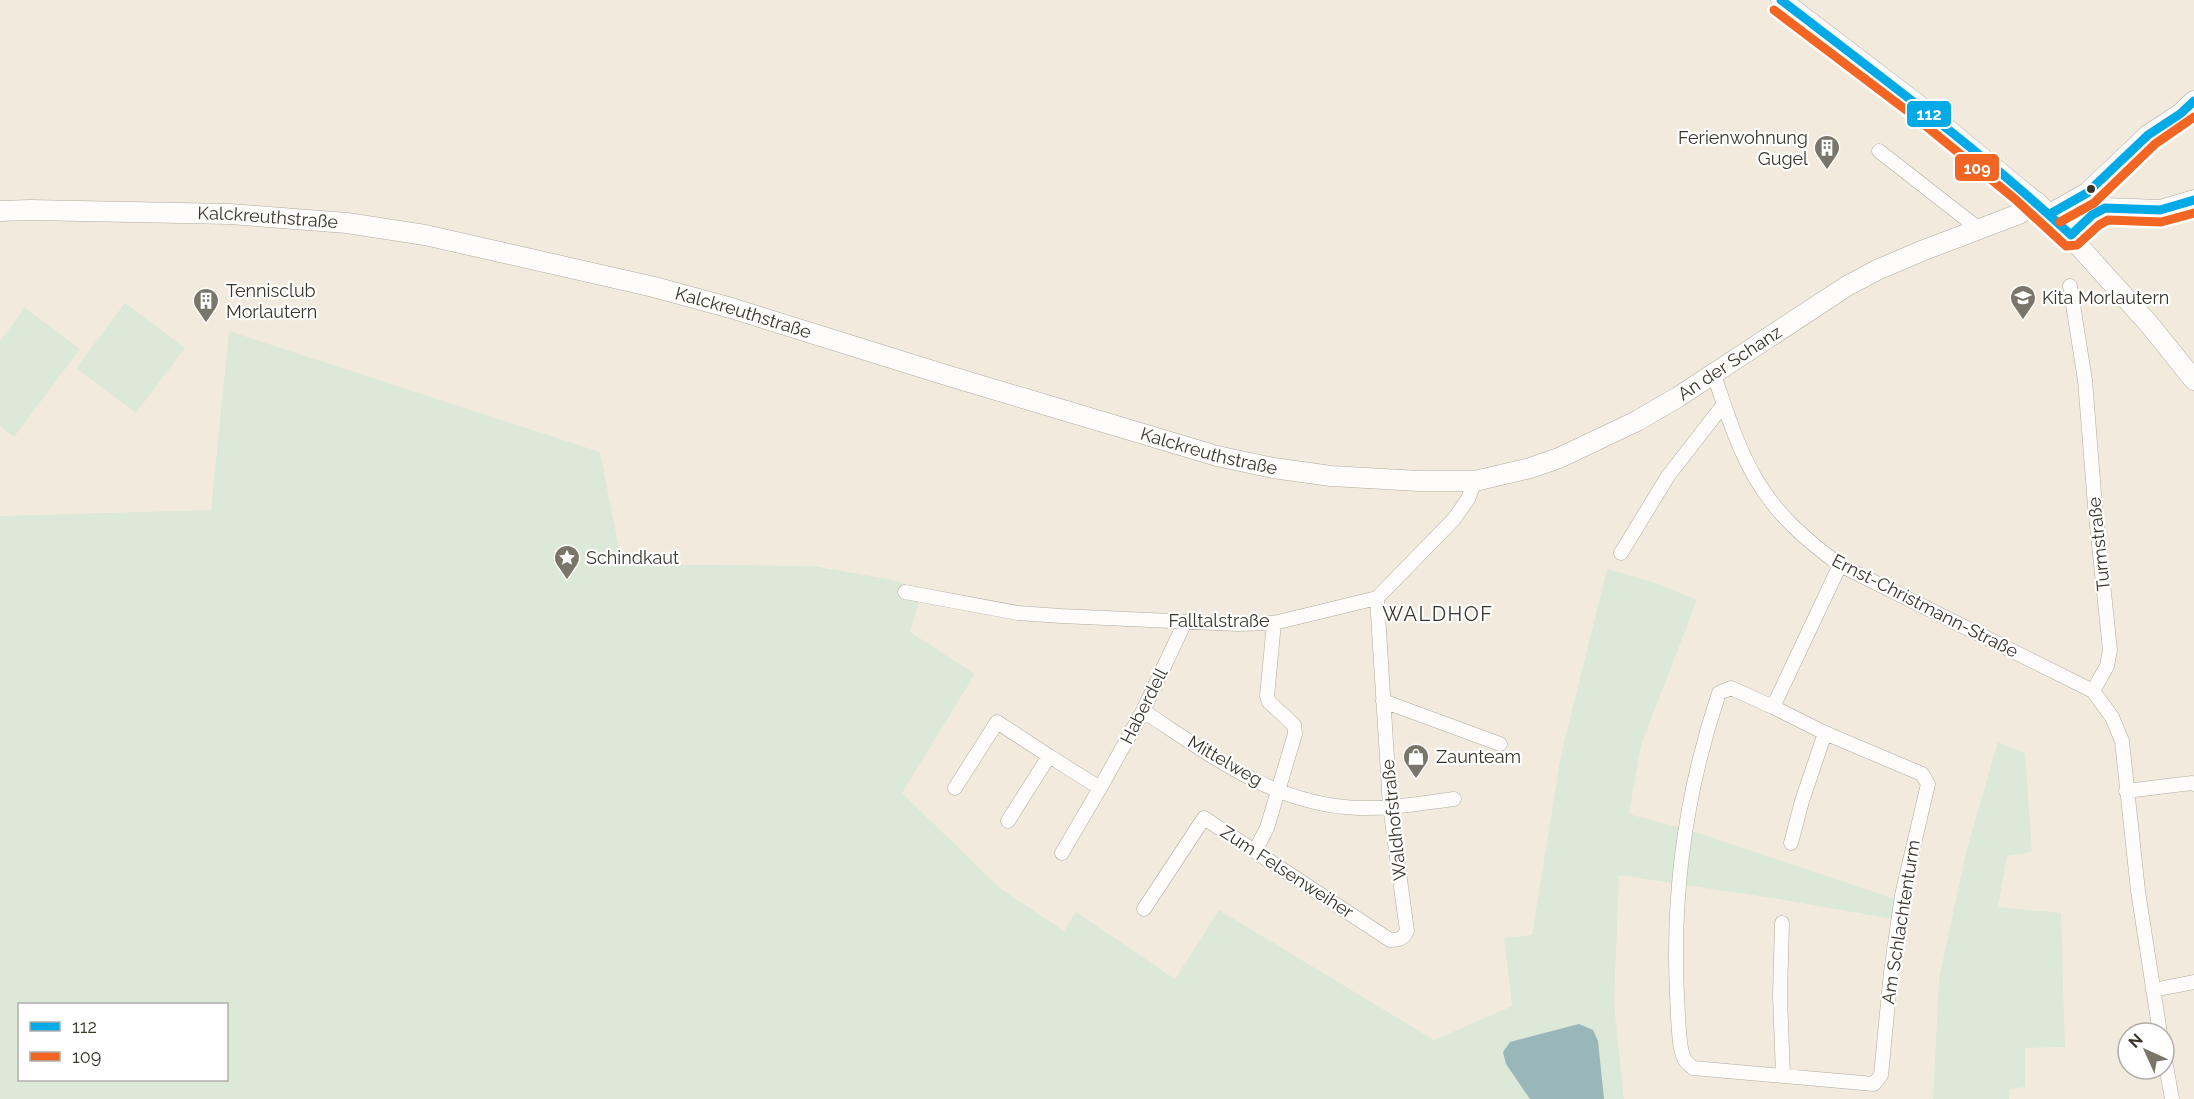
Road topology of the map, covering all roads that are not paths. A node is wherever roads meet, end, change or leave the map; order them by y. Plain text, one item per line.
1 (1781, 0) edge
2 (2192, 106) edge
3 (1879, 151) dead end
4 (2087, 193) junction
5 (2194, 200) edge
6 (2044, 208) junction
7 (0, 211) edge
8 (2099, 211) junction
9 (1979, 229) junction
10 (2071, 235) junction
11 (2070, 286) dead end
12 (1714, 375) junction
13 (2194, 380) edge
14 (1724, 404) junction
15 (1475, 481) junction
16 (1621, 553) dead end
17 (1840, 566) junction
18 (905, 592) dead end
19 (1377, 598) junction
20 (1185, 622) junction
21 (1274, 623) junction
22 (2093, 691) junction
23 (1383, 701) junction
24 (1773, 707) junction
25 (1143, 711) junction
26 (1825, 733) junction
27 (1500, 744) dead end
28 (1049, 756) junction
29 (2194, 784) edge
30 (955, 788) dead end
31 (1100, 788) junction
32 (1278, 790) junction
33 (2127, 791) junction
34 (1454, 800) dead end
35 (1390, 806) junction
36 (1008, 821) dead end
37 (1791, 843) dead end
38 (1255, 851) junction
39 (1062, 853) dead end
40 (1144, 909) dead end
41 (1782, 923) dead end
42 (1404, 938) joint
43 (2194, 982) edge
44 (2153, 990) junction
45 (2158, 1021) edge
46 (1783, 1077) junction
47 (2169, 1081) edge
48 (2172, 1099) edge

1 - 6 street
2 - 4 street, An der Schanz
3 - 9 street
4 - 6 street, An der Schanz
4 - 8 street
5 - 8 street
6 - 9 street, An der Schanz
6 - 10 street
7 - 15 street, Kalckreuthstraße
8 - 10 street
9 - 12 street, An der Schanz
10 - 13 street
11 - 22 street, Turmstraße
12 - 14 street, Ernst-Christmann-Straße
12 - 15 street, An der Schanz
14 - 16 street
14 - 17 street, Ernst-Christmann-Straße
15 - 19 street
17 - 22 street, Ernst-Christmann-Straße
17 - 24 street
18 - 20 street, Falltalstraße
19 - 21 street, Falltalstraße
19 - 23 street, Waldhofstraße
20 - 21 street, Falltalstraße
20 - 25 street, Haberdell
21 - 32 street
22 - 33 street
23 - 27 street
23 - 35 street, Waldhofstraße
24 - 26 street, Am Schlachtenturm
24 - 46 street, Am Schlachtenturm
25 - 31 street, Haberdell
25 - 32 street, Mittelweg
26 - 37 street
26 - 46 street, Am Schlachtenturm
28 - 30 street
28 - 31 street
28 - 36 street
29 - 33 street
31 - 39 street, Haberdell
32 - 35 street, Mittelweg
32 - 38 street
33 - 44 street
34 - 35 street, Mittelweg
35 - 42 street, Waldhofstraße
38 - 40 street, Zum Felsenweiher
38 - 42 street, Zum Felsenweiher
41 - 46 street
43 - 44 street
44 - 45 street
47 - 48 street

